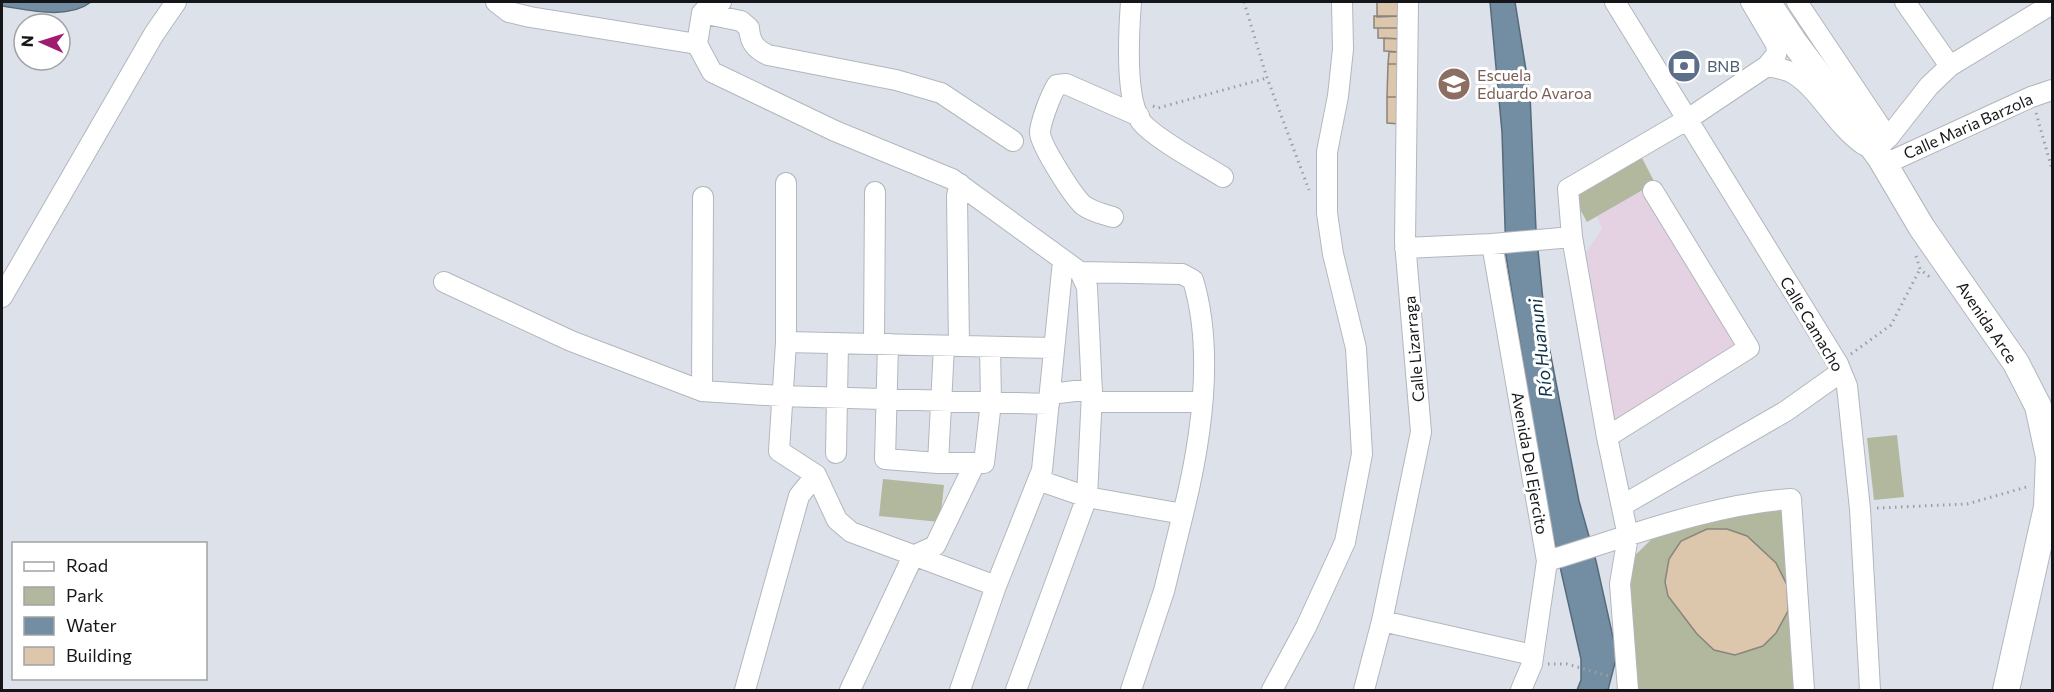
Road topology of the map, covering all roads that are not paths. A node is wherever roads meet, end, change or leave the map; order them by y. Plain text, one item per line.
1 (176, 2) edge
2 (496, 2) edge
3 (721, 2) edge
4 (1131, 2) edge
5 (1342, 2) edge
6 (1408, 2) edge
7 (1615, 2) edge
8 (1751, 2) edge
9 (1767, 2) edge
10 (1797, 2) edge
11 (1905, 2) edge
12 (2052, 4) edge
13 (702, 13) junction
14 (697, 44) junction
15 (1767, 66) junction
16 (1950, 66) junction
17 (2052, 90) edge
18 (1139, 116) junction
19 (1688, 119) junction
20 (1013, 141) dead end
21 (1882, 153) junction
22 (1223, 177) dead end
23 (786, 183) dead end
24 (960, 184) junction
25 (1653, 191) dead end
26 (875, 192) dead end
27 (703, 197) dead end
28 (1113, 217) dead end
29 (1572, 237) junction
30 (1497, 244) junction
31 (1405, 248) junction
32 (1063, 261) junction
33 (1080, 272) junction
34 (444, 282) dead end
35 (2, 297) edge
36 (786, 342) junction
37 (838, 343) junction
38 (881, 344) junction
39 (952, 346) junction
40 (990, 347) junction
41 (1054, 348) junction
42 (1840, 368) junction
43 (702, 391) junction
44 (1092, 395) junction
45 (781, 396) junction
46 (837, 398) junction
47 (887, 399) junction
48 (1049, 399) junction
49 (940, 401) junction
50 (991, 402) junction
51 (1202, 402) junction
52 (1607, 437) junction
53 (836, 453) dead end
54 (975, 463) junction
55 (938, 464) junction
56 (816, 475) junction
57 (1038, 480) junction
58 (1087, 497) junction
59 (1623, 505) junction
60 (1183, 514) junction
61 (1628, 536) junction
62 (913, 556) junction
63 (1552, 560) junction
64 (996, 586) junction
65 (1382, 621) junction
66 (1533, 655) junction
67 (746, 690) edge
68 (850, 690) edge
69 (960, 690) edge
70 (1016, 690) edge
71 (1131, 690) edge
72 (1272, 690) edge
73 (1364, 690) edge
74 (1521, 690) edge
75 (1628, 690) edge
76 (1804, 690) edge
77 (1870, 690) edge
78 (2006, 690) edge

1 - 35 street
2 - 14 street
3 - 13 street
4 - 18 street
5 - 72 street
6 - 31 street, Calle Lizarraga
7 - 19 street, Calle Camacho
8 - 15 street
9 - 21 main road, Avenida Arce
10 - 21 street
11 - 16 street
12 - 16 street
13 - 14 street
13 - 20 street
14 - 24 street
15 - 19 street
15 - 21 street
16 - 21 street
17 - 21 street, Calle Maria Barzola
18 - 22 street
18 - 28 street
19 - 29 street
19 - 42 street, Calle Camacho
21 - 78 main road, Avenida Arce
23 - 36 street
24 - 32 street
24 - 39 street
25 - 52 street
26 - 38 street
27 - 43 street
29 - 30 street
29 - 52 street
30 - 31 street
30 - 63 street, Avenida Del Ejercito
31 - 65 street, Calle Lizarraga
32 - 33 street
32 - 41 street
33 - 44 street
33 - 51 street
34 - 43 street
36 - 37 street
36 - 45 street
37 - 38 street
37 - 46 street
38 - 39 street
38 - 47 street
39 - 40 street
39 - 49 street
40 - 41 street
40 - 50 street
41 - 48 street
42 - 59 street
42 - 77 street, Calle Camacho
43 - 45 street
44 - 48 street
44 - 51 street
44 - 58 street
45 - 46 street
45 - 56 street
46 - 47 street
46 - 53 street
47 - 49 street
47 - 55 street
48 - 50 street
48 - 57 street
49 - 50 street
49 - 55 street
50 - 54 street
51 - 60 street
52 - 59 street
54 - 55 street
54 - 62 street
56 - 62 street
56 - 67 street
57 - 58 street
57 - 64 street
58 - 60 street
58 - 70 street
59 - 61 street
60 - 71 street
61 - 63 street
61 - 75 street
61 - 76 street
62 - 64 street
62 - 68 street
63 - 66 street, Avenida Del Ejercito
64 - 69 street
65 - 66 street
65 - 73 street, Calle Lizarraga
66 - 74 street, Avenida Del Ejercito

